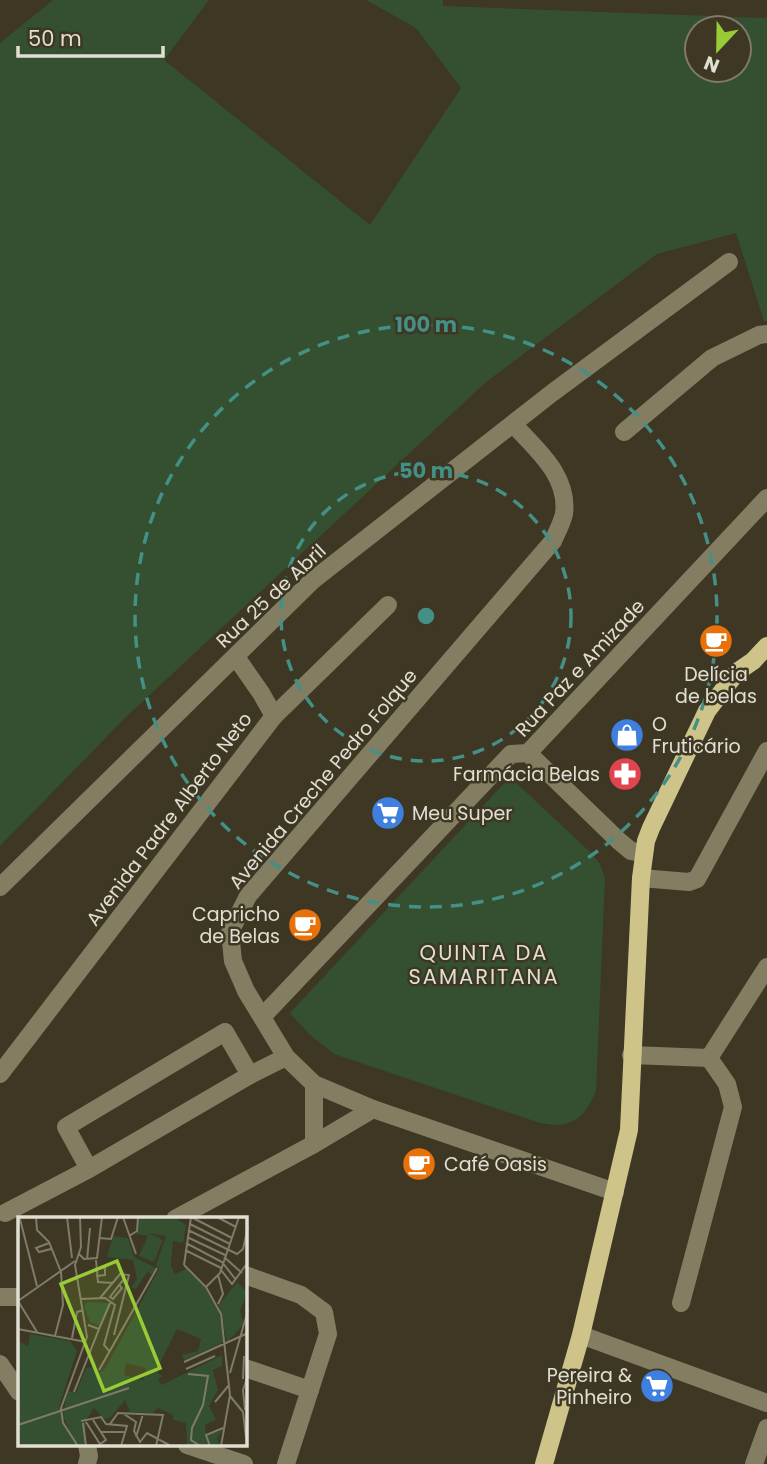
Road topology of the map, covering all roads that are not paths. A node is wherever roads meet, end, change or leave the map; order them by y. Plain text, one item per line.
1 (729, 262) dead end
2 (767, 334) edge
3 (514, 425) junction
4 (624, 432) dead end
5 (767, 498) edge
6 (388, 605) dead end
7 (767, 646) edge
8 (236, 657) junction
9 (760, 660) edge
10 (274, 716) junction
11 (767, 751) edge
12 (528, 753) junction
13 (645, 853) junction
14 (641, 878) junction
15 (0, 887) edge
16 (767, 967) edge
17 (262, 1017) junction
18 (631, 1055) junction
19 (286, 1057) junction
20 (709, 1058) junction
21 (0, 1074) edge
22 (250, 1075) junction
23 (314, 1084) junction
24 (373, 1109) junction
25 (314, 1144) junction
26 (89, 1169) junction
27 (615, 1192) junction
28 (5, 1213) dead end
29 (179, 1217) edge
30 (247, 1276) edge
31 (0, 1297) edge
32 (18, 1297) edge
33 (681, 1303) dead end
34 (581, 1335) junction
35 (0, 1364) edge
36 (247, 1369) edge
37 (310, 1390) junction
38 (18, 1391) edge
39 (767, 1403) edge
40 (767, 1428) edge
41 (87, 1446) edge
42 (190, 1446) edge
43 (87, 1464) edge
44 (244, 1464) edge
45 (286, 1464) edge
46 (544, 1464) edge
47 (754, 1464) edge

1 - 3 street, Rua 25 de Abril
2 - 4 street
3 - 8 street, Rua 25 de Abril
3 - 17 street, Avenida Creche Pedro Folque
5 - 12 street, Rua Paz e Amizade
6 - 10 street, Avenida Padre Alberto Neto
7 - 9 main road
8 - 10 street
8 - 15 street, Rua 25 de Abril
9 - 13 main road
10 - 21 street, Avenida Padre Alberto Neto
11 - 14 street
12 - 13 street, Rua Paz e Amizade
12 - 17 street
13 - 14 main road
14 - 18 main road
16 - 20 street
17 - 19 street, Avenida Creche Pedro Folque
18 - 20 street
18 - 27 main road
19 - 22 street
19 - 23 street, Avenida Creche Pedro Folque
20 - 33 street
22 - 26 street
22 - 26 street
23 - 24 street, Avenida Creche Pedro Folque
23 - 25 street
24 - 25 street
24 - 27 street, Avenida Creche Pedro Folque
25 - 29 street
26 - 28 street
27 - 34 main road
30 - 37 street
31 - 32 street
34 - 39 street
34 - 46 main road
35 - 38 street
36 - 37 street
37 - 45 street
40 - 47 street
41 - 43 street
42 - 44 street

